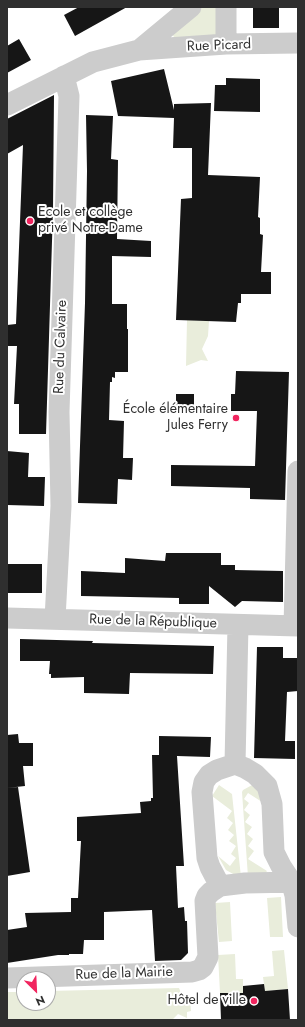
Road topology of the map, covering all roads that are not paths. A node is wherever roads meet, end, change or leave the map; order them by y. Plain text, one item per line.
1 (191, 7) edge
2 (226, 7) edge
3 (298, 43) edge
4 (226, 44) junction
5 (139, 50) junction
6 (64, 76) junction
7 (7, 105) edge
8 (298, 471) edge
9 (7, 618) edge
10 (54, 619) junction
11 (238, 625) junction
12 (296, 626) edge
13 (235, 764) junction
14 (295, 882) edge
15 (220, 886) junction
16 (298, 926) edge
17 (7, 978) edge

1 - 5 street
2 - 4 street
3 - 4 street, Rue Picard
4 - 5 street, Rue Picard
5 - 6 street
6 - 7 street
6 - 10 street, Rue du Calvaire
8 - 12 street
9 - 10 street, Rue de la République
10 - 11 street, Rue de la République
11 - 12 street, Rue de la République
11 - 13 street
13 - 14 street
13 - 15 street
14 - 15 street
14 - 16 street
15 - 17 street, Rue de la Mairie

